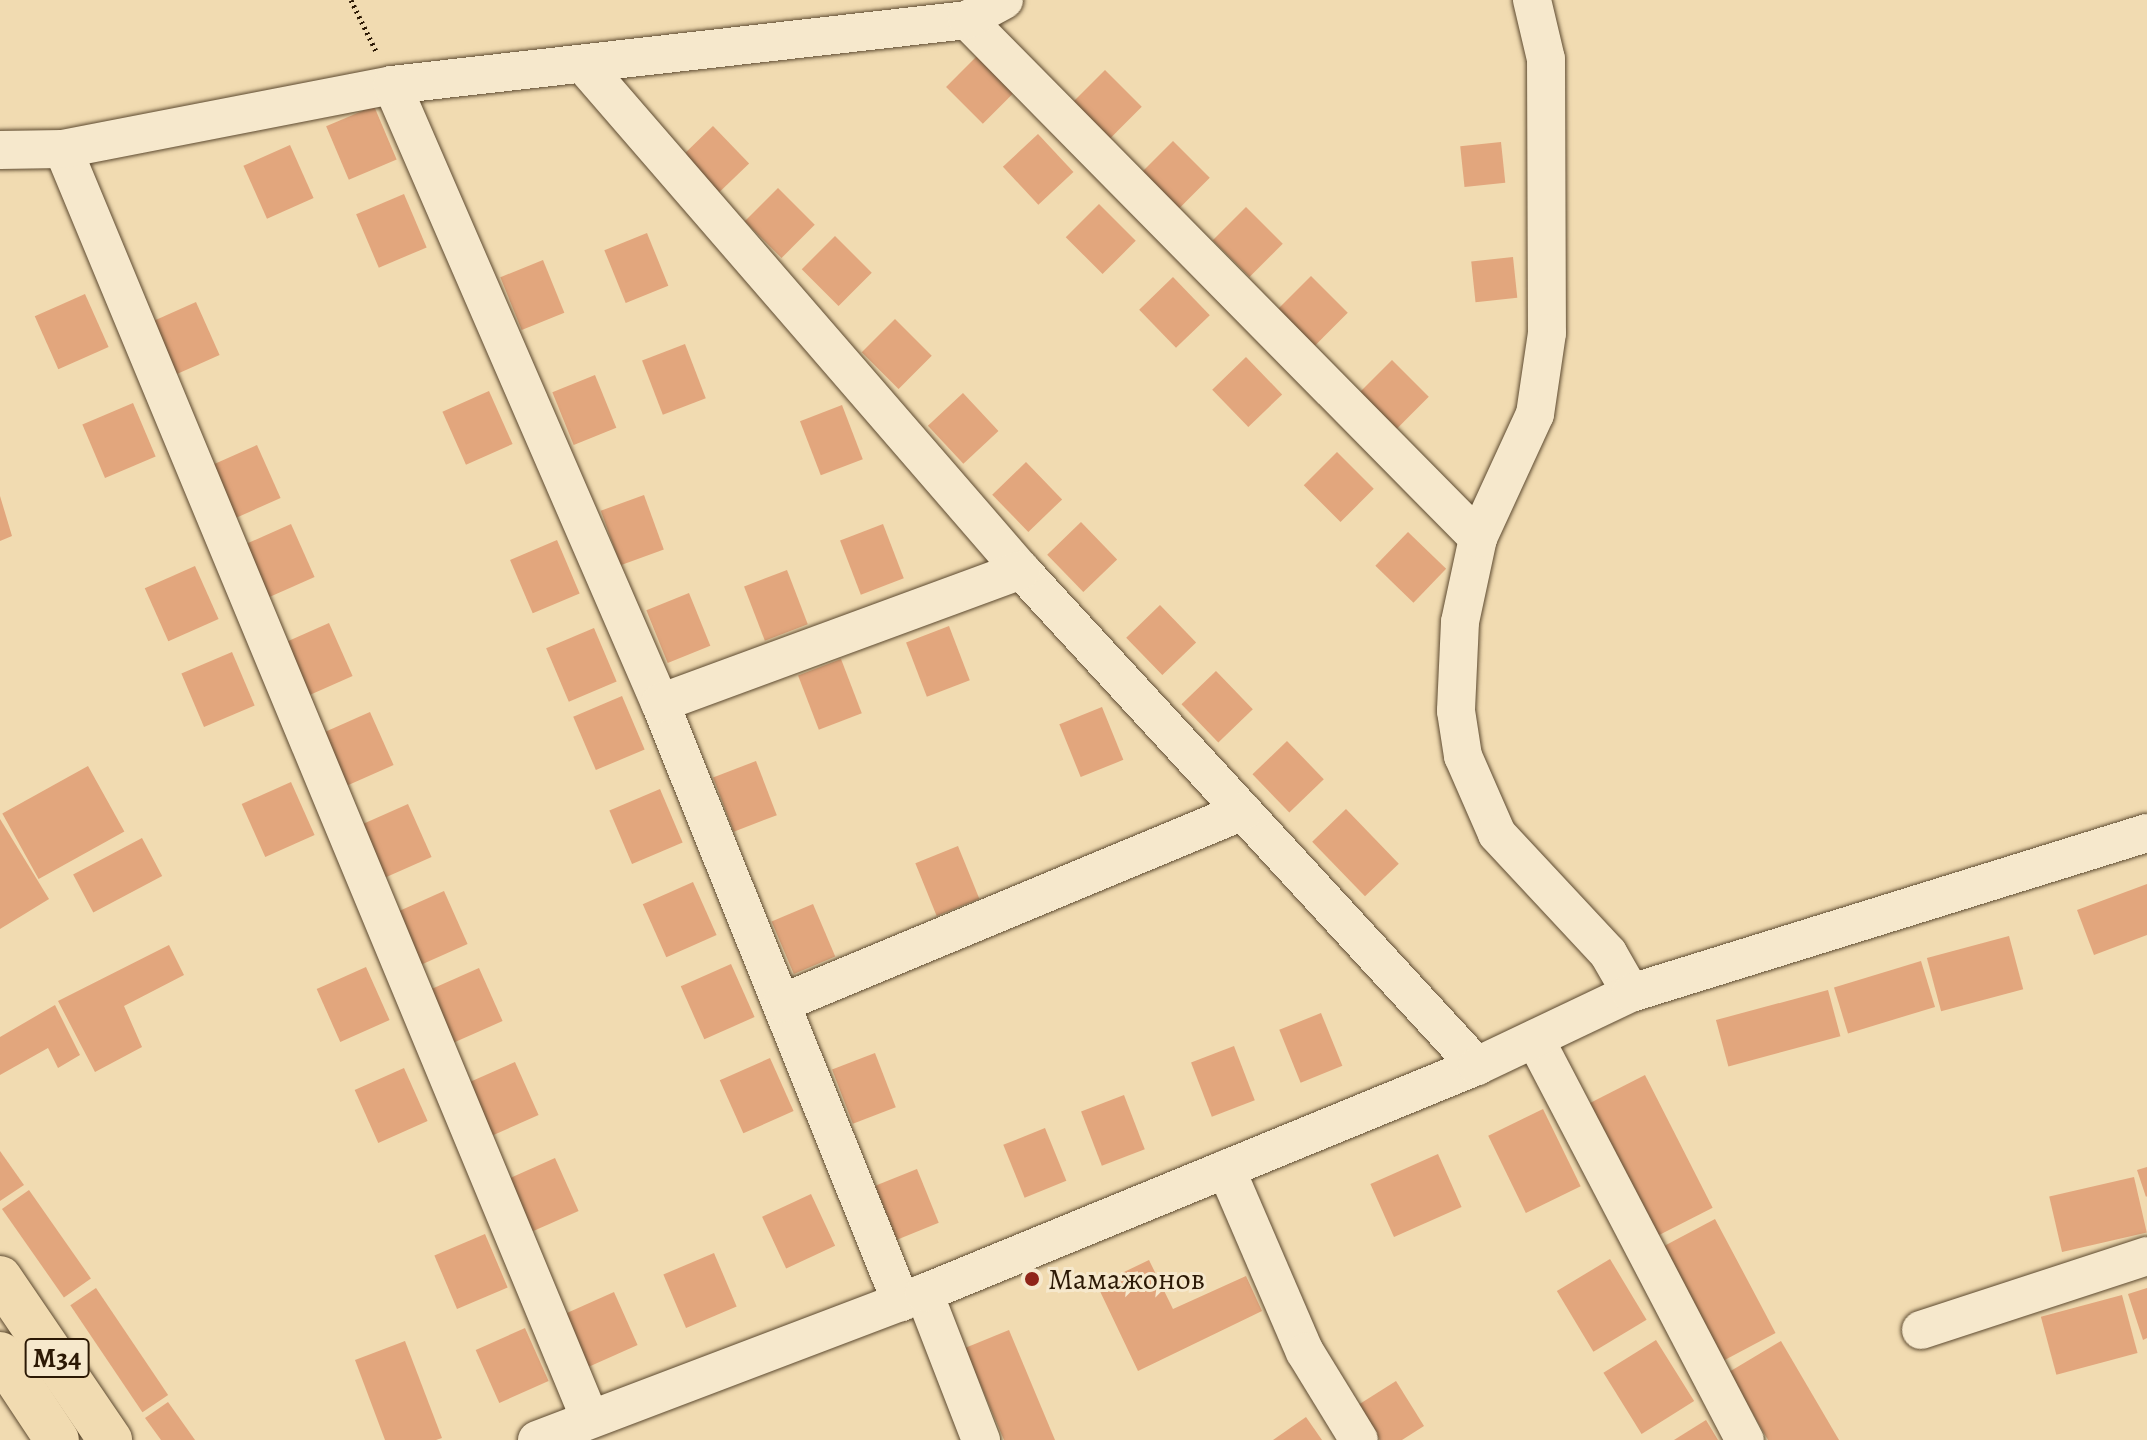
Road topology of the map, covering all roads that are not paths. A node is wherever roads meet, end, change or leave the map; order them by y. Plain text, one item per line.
1 (1004, 0) edge
2 (1532, 0) edge
3 (967, 20) junction
4 (583, 64) junction
5 (392, 85) junction
6 (63, 149) junction
7 (0, 150) edge
8 (1478, 538) junction
9 (1021, 570) junction
10 (660, 703) junction
11 (1243, 811) junction
12 (2147, 833) edge
13 (1631, 993) junction
14 (782, 1003) junction
15 (1535, 1039) junction
16 (1477, 1066) junction
17 (1226, 1169) junction
18 (2147, 1256) edge
19 (0, 1278) edge
20 (913, 1298) junction
21 (1921, 1330) dead end
22 (3, 1363) edge
23 (606, 1424) edge
24 (57, 1440) edge
25 (110, 1440) edge
26 (537, 1440) edge
27 (981, 1440) edge
28 (1359, 1440) edge
29 (1745, 1440) edge

1 - 3 street
2 - 8 street
3 - 4 street
3 - 8 street
4 - 5 street
4 - 9 street
5 - 6 street
5 - 10 street
6 - 7 street
6 - 23 street
8 - 13 street
9 - 10 street
9 - 11 street
10 - 14 street
11 - 14 street
11 - 16 street
12 - 13 street
13 - 15 street
14 - 20 street
15 - 16 street
15 - 29 street
16 - 17 street
17 - 20 street
17 - 28 street
18 - 21 street
19 - 25 main road, M34
20 - 23 street
20 - 27 street
22 - 24 main road, M34
23 - 26 street

